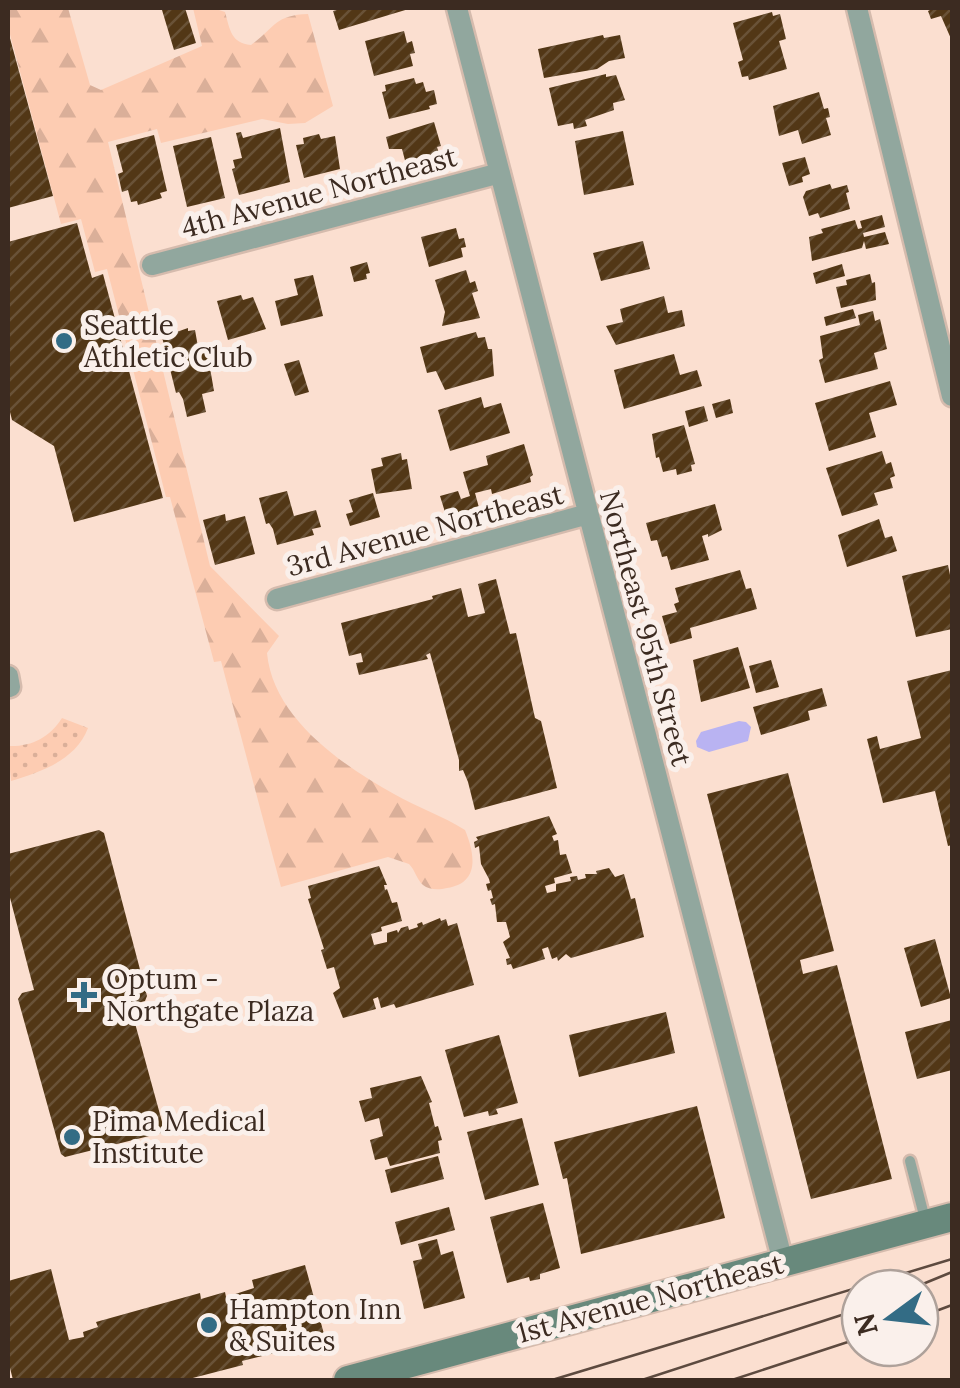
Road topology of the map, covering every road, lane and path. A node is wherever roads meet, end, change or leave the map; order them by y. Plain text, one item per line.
1 (457, 8) edge
2 (857, 8) edge
3 (500, 173) junction
4 (152, 265) dead end
5 (952, 396) edge
6 (588, 514) junction
7 (277, 600) dead end
8 (910, 1162) dead end
9 (940, 1220) edge
10 (783, 1262) junction
11 (348, 1380) edge

1 - 3 street, Northeast 95th Street
2 - 5 street
3 - 4 street, 4th Avenue Northeast
3 - 6 street, Northeast 95th Street
6 - 7 street, 3rd Avenue Northeast
6 - 10 street, Northeast 95th Street
8 - 9 lane
9 - 10 street, 1st Avenue Northeast
10 - 11 street, 1st Avenue Northeast

